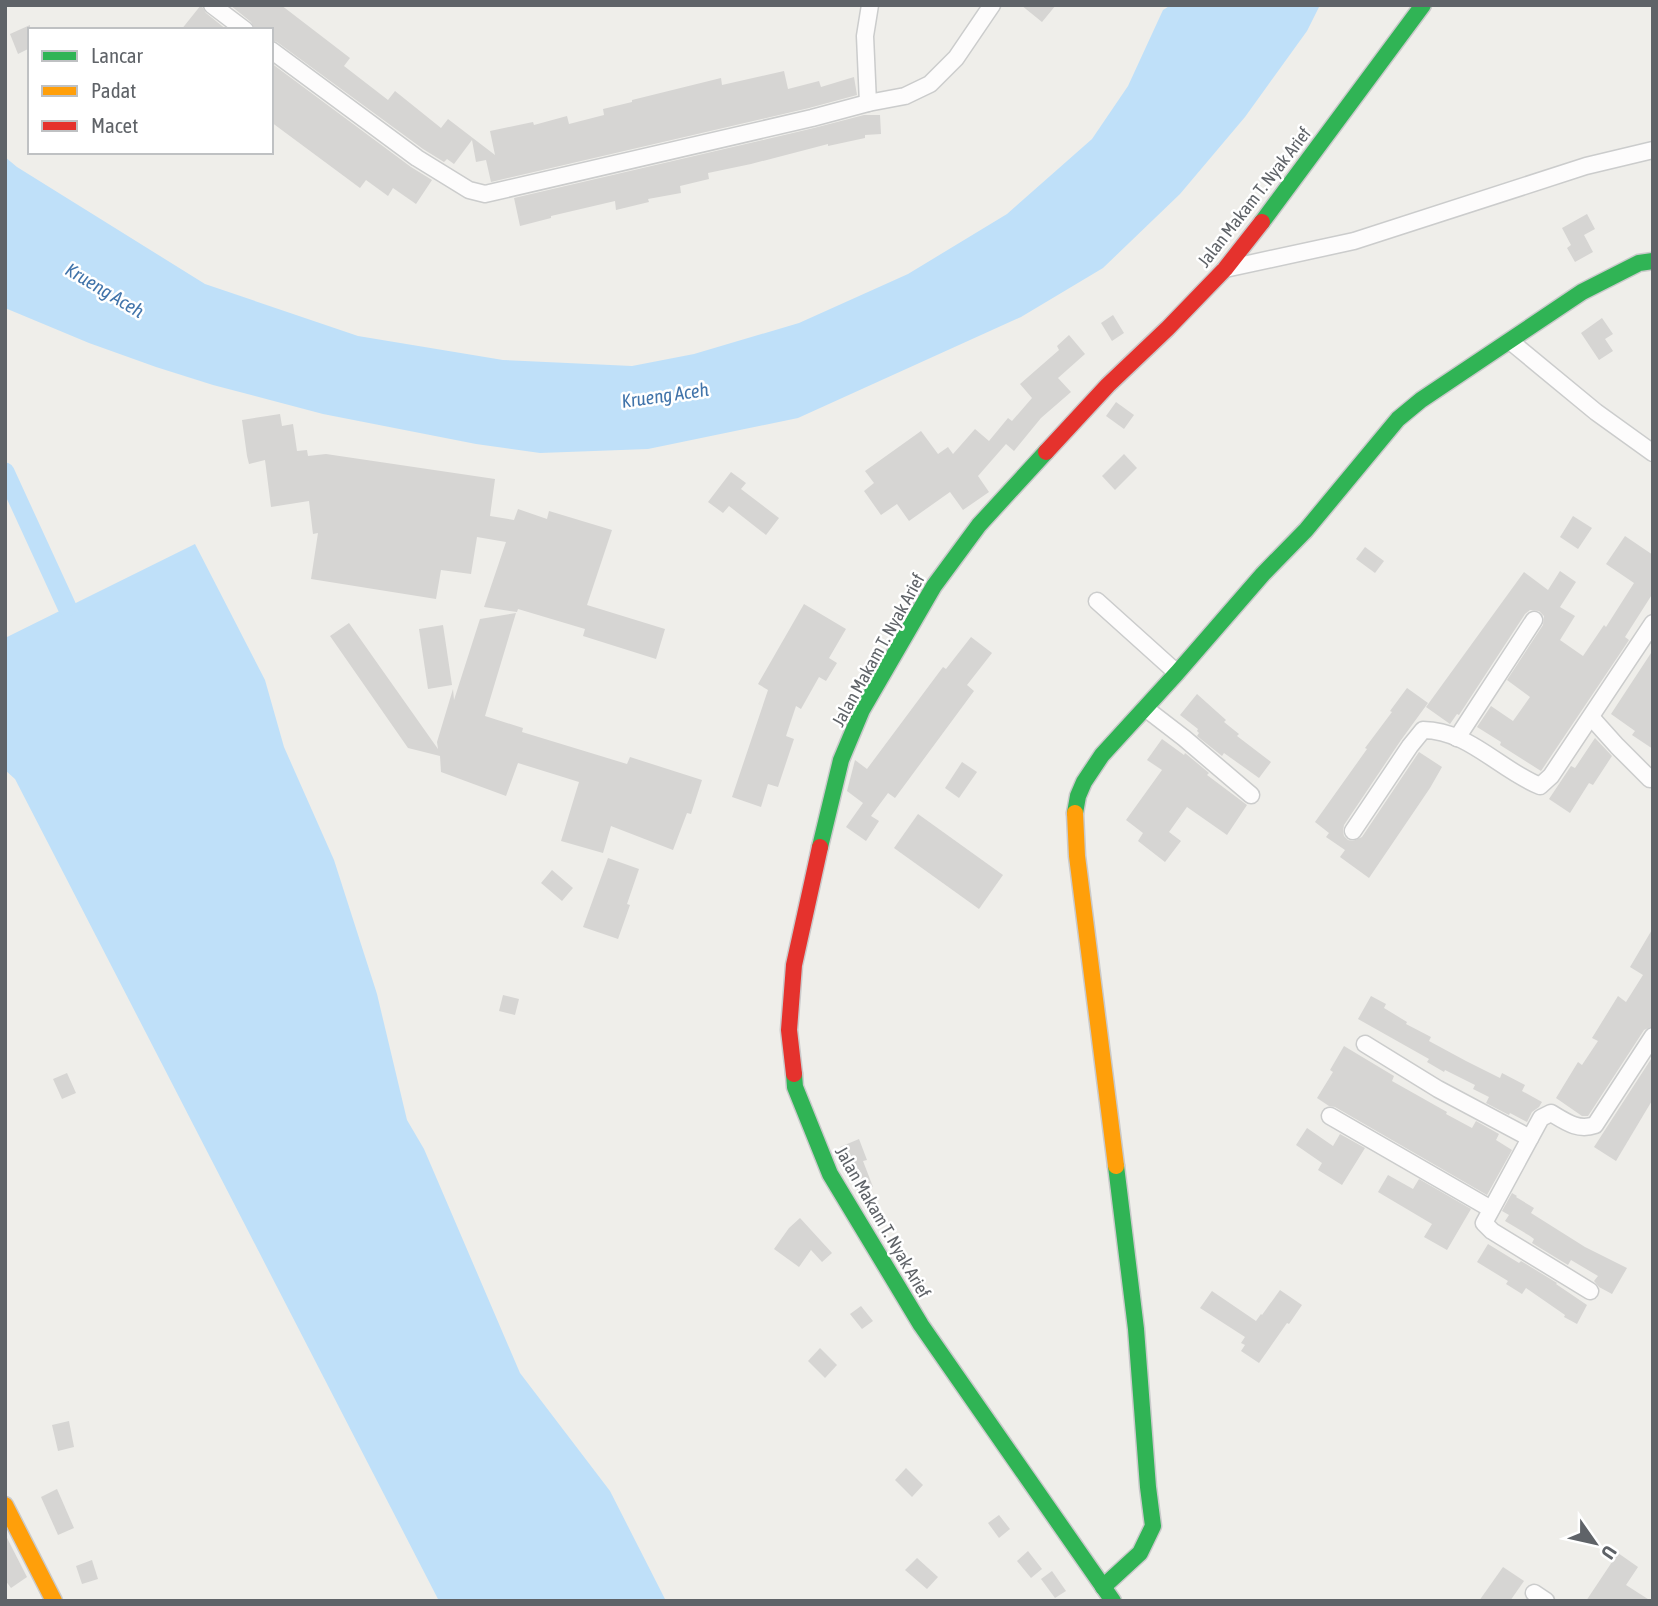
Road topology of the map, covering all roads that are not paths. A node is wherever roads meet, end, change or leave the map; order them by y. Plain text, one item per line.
1 (212, 5) edge
2 (870, 5) edge
3 (992, 5) edge
4 (1423, 5) edge
5 (242, 28) edge
6 (273, 51) edge
7 (868, 103) junction
8 (1653, 150) edge
9 (1653, 261) edge
10 (1225, 269) junction
11 (1510, 341) junction
12 (1653, 453) edge
13 (1097, 601) dead end
14 (1534, 620) dead end
15 (1653, 623) edge
16 (1177, 673) junction
17 (1144, 708) junction
18 (1591, 717) junction
19 (1457, 738) junction
20 (1652, 776) edge
21 (1251, 795) dead end
22 (1353, 831) dead end
23 (1653, 1036) edge
24 (1365, 1044) dead end
25 (1330, 1116) dead end
26 (1530, 1138) junction
27 (1491, 1209) junction
28 (1590, 1291) dead end
29 (5, 1505) edge
30 (1103, 1587) junction
31 (54, 1601) edge
32 (1113, 1601) edge

1 - 5 street
2 - 7 street
3 - 7 street
4 - 10 street, Jalan Makam T. Nyak Arief
6 - 7 street
8 - 10 street
9 - 11 street
10 - 30 street, Jalan Makam T. Nyak Arief
11 - 12 street
11 - 16 street
13 - 16 street
14 - 19 street
15 - 18 street
16 - 17 street
17 - 21 street
17 - 30 street
18 - 19 street
18 - 20 street
19 - 22 street
23 - 26 street
24 - 26 street
25 - 27 street
26 - 27 street
27 - 28 street
29 - 31 street
30 - 32 street, Jalan Makam T. Nyak Arief

